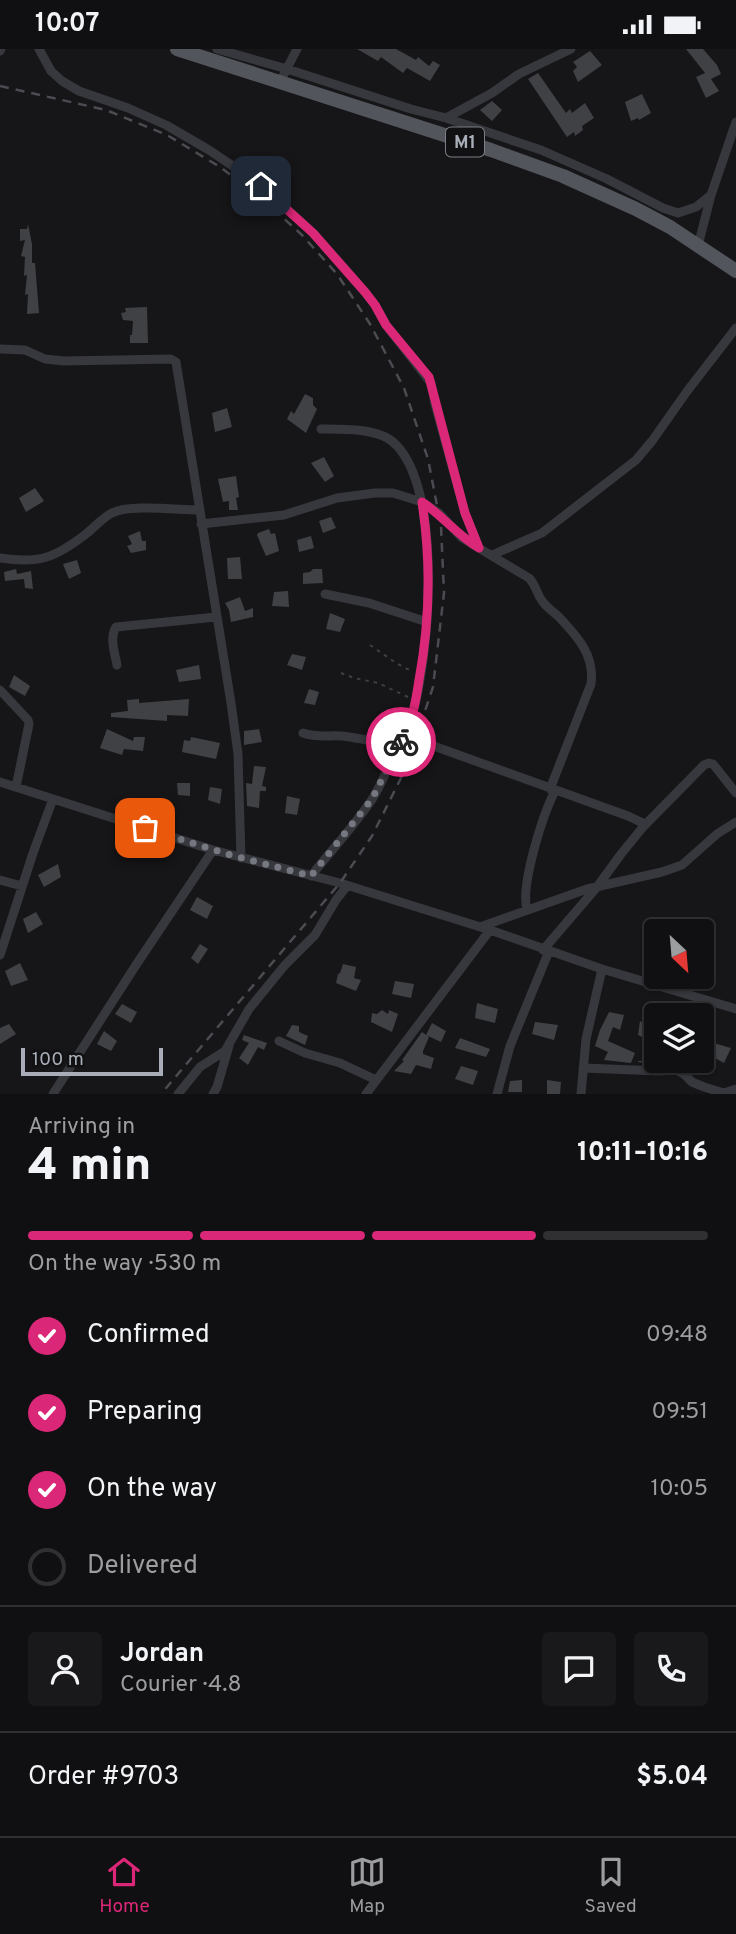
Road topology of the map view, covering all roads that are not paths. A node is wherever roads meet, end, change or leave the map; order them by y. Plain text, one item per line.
1 (39, 49) edge
2 (177, 49) edge
3 (297, 49) edge
4 (570, 49) edge
5 (222, 50) edge
6 (284, 76) junction
7 (446, 118) junction
8 (736, 122) edge
9 (712, 195) junction
10 (698, 246) junction
11 (736, 271) edge
12 (736, 328) edge
13 (0, 349) edge
14 (321, 429) dead end
15 (422, 502) junction
16 (199, 510) junction
17 (201, 524) junction
18 (479, 548) junction
19 (492, 555) junction
20 (0, 558) edge
21 (325, 594) dead end
22 (216, 617) junction
23 (427, 622) junction
24 (117, 666) dead end
25 (0, 690) edge
26 (303, 733) dead end
27 (428, 744) dead end
28 (398, 747) junction
29 (0, 782) edge
30 (16, 787) junction
31 (553, 790) junction
32 (736, 793) edge
33 (53, 799) junction
34 (736, 821) edge
35 (645, 824) junction
36 (213, 850) junction
37 (241, 857) junction
38 (311, 876) junction
39 (0, 880) edge
40 (22, 886) junction
41 (346, 886) junction
42 (597, 887) junction
43 (527, 910) junction
44 (479, 928) junction
45 (490, 930) junction
46 (546, 951) junction
47 (0, 954) edge
48 (602, 969) junction
49 (736, 1009) edge
50 (279, 1041) dead end
51 (229, 1045) junction
52 (583, 1068) junction
53 (376, 1080) junction
54 (736, 1089) edge
55 (53, 1094) edge
56 (178, 1094) edge
57 (213, 1094) edge
58 (366, 1094) edge
59 (497, 1094) edge
60 (581, 1094) edge

1 - 18 street
2 - 6 main road, M1
3 - 6 street
4 - 7 street
5 - 6 street
6 - 7 street
6 - 10 main road, M1
7 - 9 street
8 - 9 street
9 - 10 street
10 - 11 main road, M1
12 - 19 street
13 - 16 street
14 - 15 street
15 - 17 street
15 - 18 street
15 - 23 street
16 - 17 street
16 - 20 street
17 - 22 street
18 - 19 street
19 - 31 street
21 - 23 street
22 - 24 street
22 - 37 street
23 - 28 street
25 - 30 street
26 - 28 street
27 - 31 street
28 - 38 street
29 - 30 street
30 - 33 street
31 - 35 street
31 - 43 street
32 - 35 street
33 - 36 street
33 - 40 street
34 - 42 street
35 - 42 street
36 - 37 street
36 - 55 street
37 - 38 street
38 - 41 street
39 - 40 street
40 - 47 street
41 - 44 street
41 - 51 street
42 - 43 street
42 - 46 street
43 - 44 street
44 - 45 street
45 - 46 street
45 - 53 street
46 - 48 street
46 - 59 street
48 - 49 street
48 - 52 street
50 - 53 street
51 - 56 street
51 - 57 street
52 - 54 street
52 - 60 street
53 - 58 street

